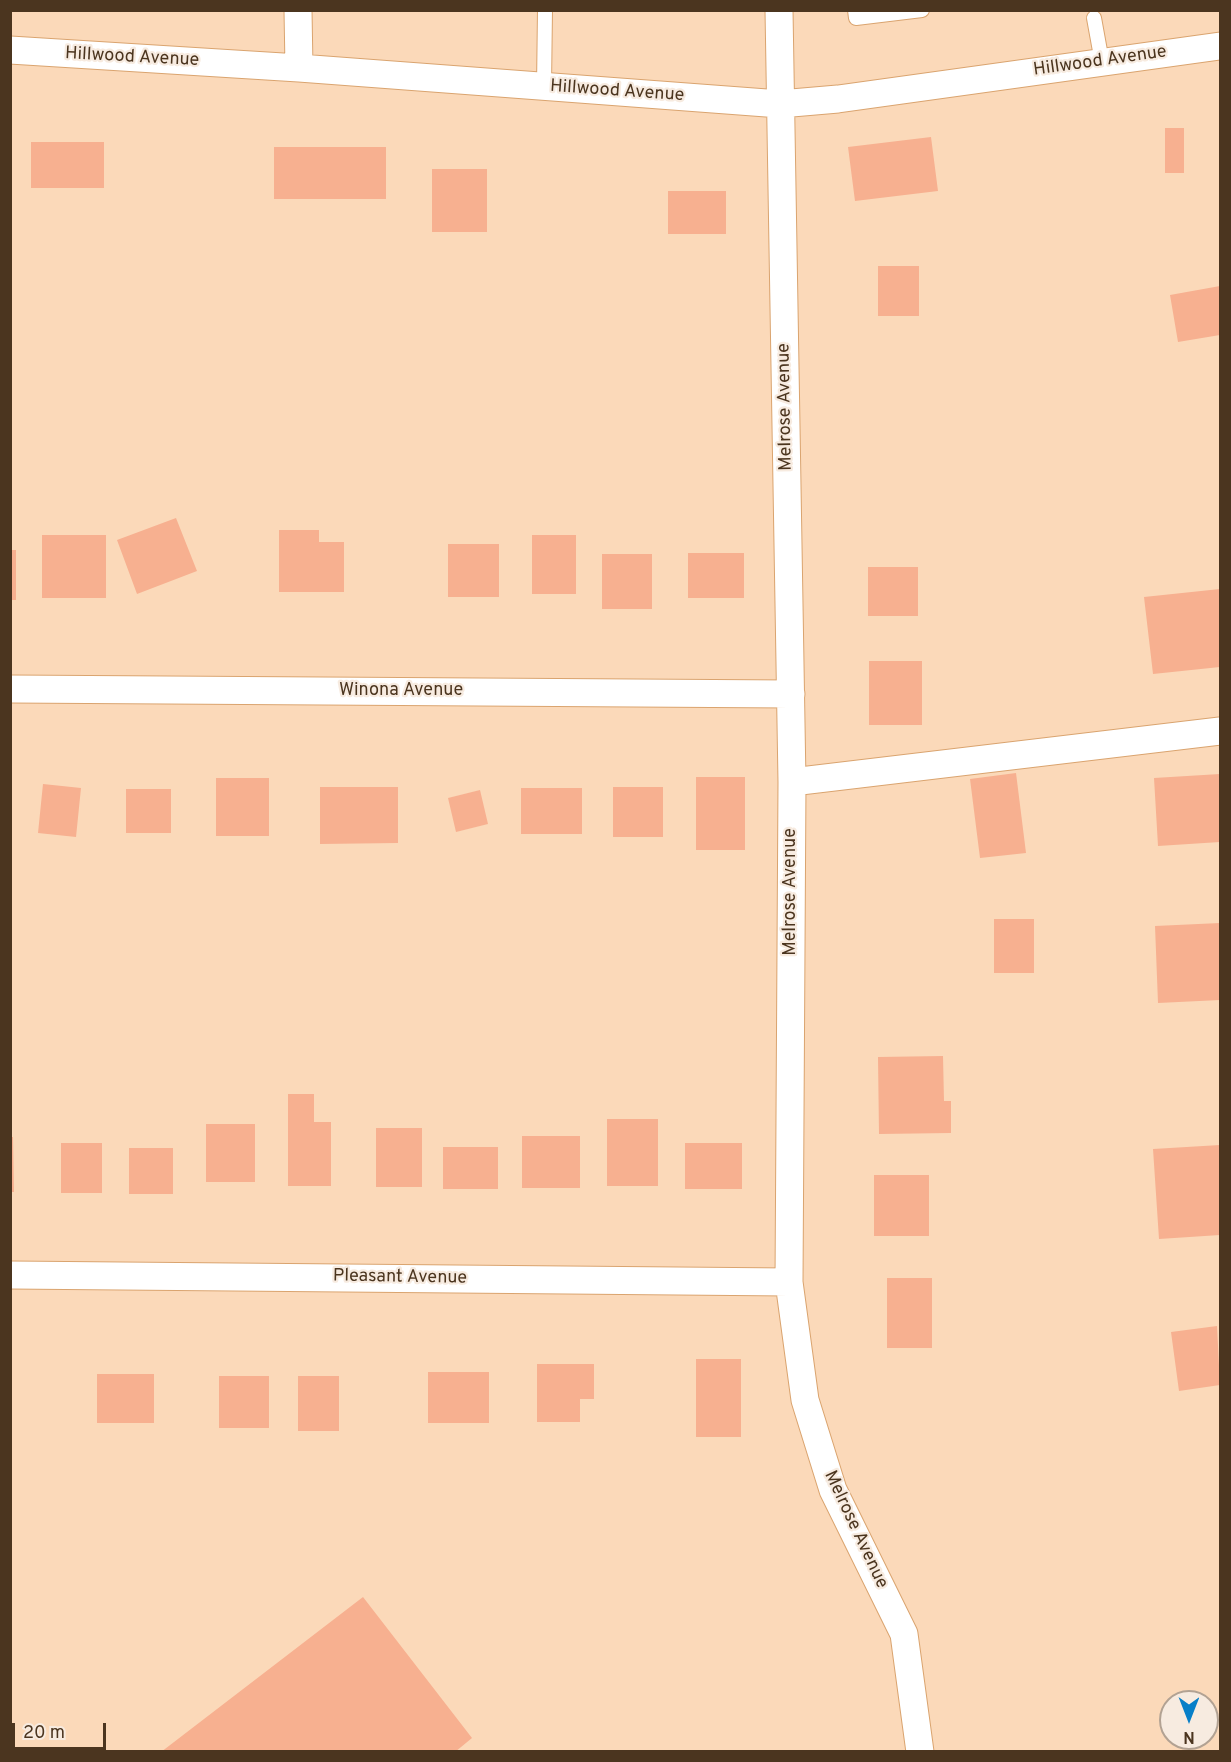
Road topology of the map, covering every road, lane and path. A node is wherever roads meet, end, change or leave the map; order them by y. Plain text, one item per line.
1 (298, 10) edge
2 (545, 10) edge
3 (779, 10) edge
4 (855, 10) edge
5 (922, 10) edge
6 (1094, 18) dead end
7 (1221, 46) edge
8 (10, 50) edge
9 (1102, 62) junction
10 (299, 68) junction
11 (544, 86) junction
12 (780, 104) junction
13 (10, 689) edge
14 (791, 694) junction
15 (1221, 731) edge
16 (792, 782) junction
17 (10, 1275) edge
18 (789, 1282) junction
19 (920, 1752) edge

1 - 10 street
2 - 11 lane
3 - 12 street, Melrose Avenue
4 - 5 lane
6 - 9 lane
7 - 9 street, Hillwood Avenue
8 - 10 street, Hillwood Avenue
9 - 12 street, Hillwood Avenue
10 - 11 street, Hillwood Avenue
11 - 12 street, Hillwood Avenue
12 - 14 street, Melrose Avenue
13 - 14 street, Winona Avenue
14 - 16 street, Melrose Avenue
15 - 16 street
16 - 18 street, Melrose Avenue
17 - 18 street, Pleasant Avenue
18 - 19 street, Melrose Avenue

